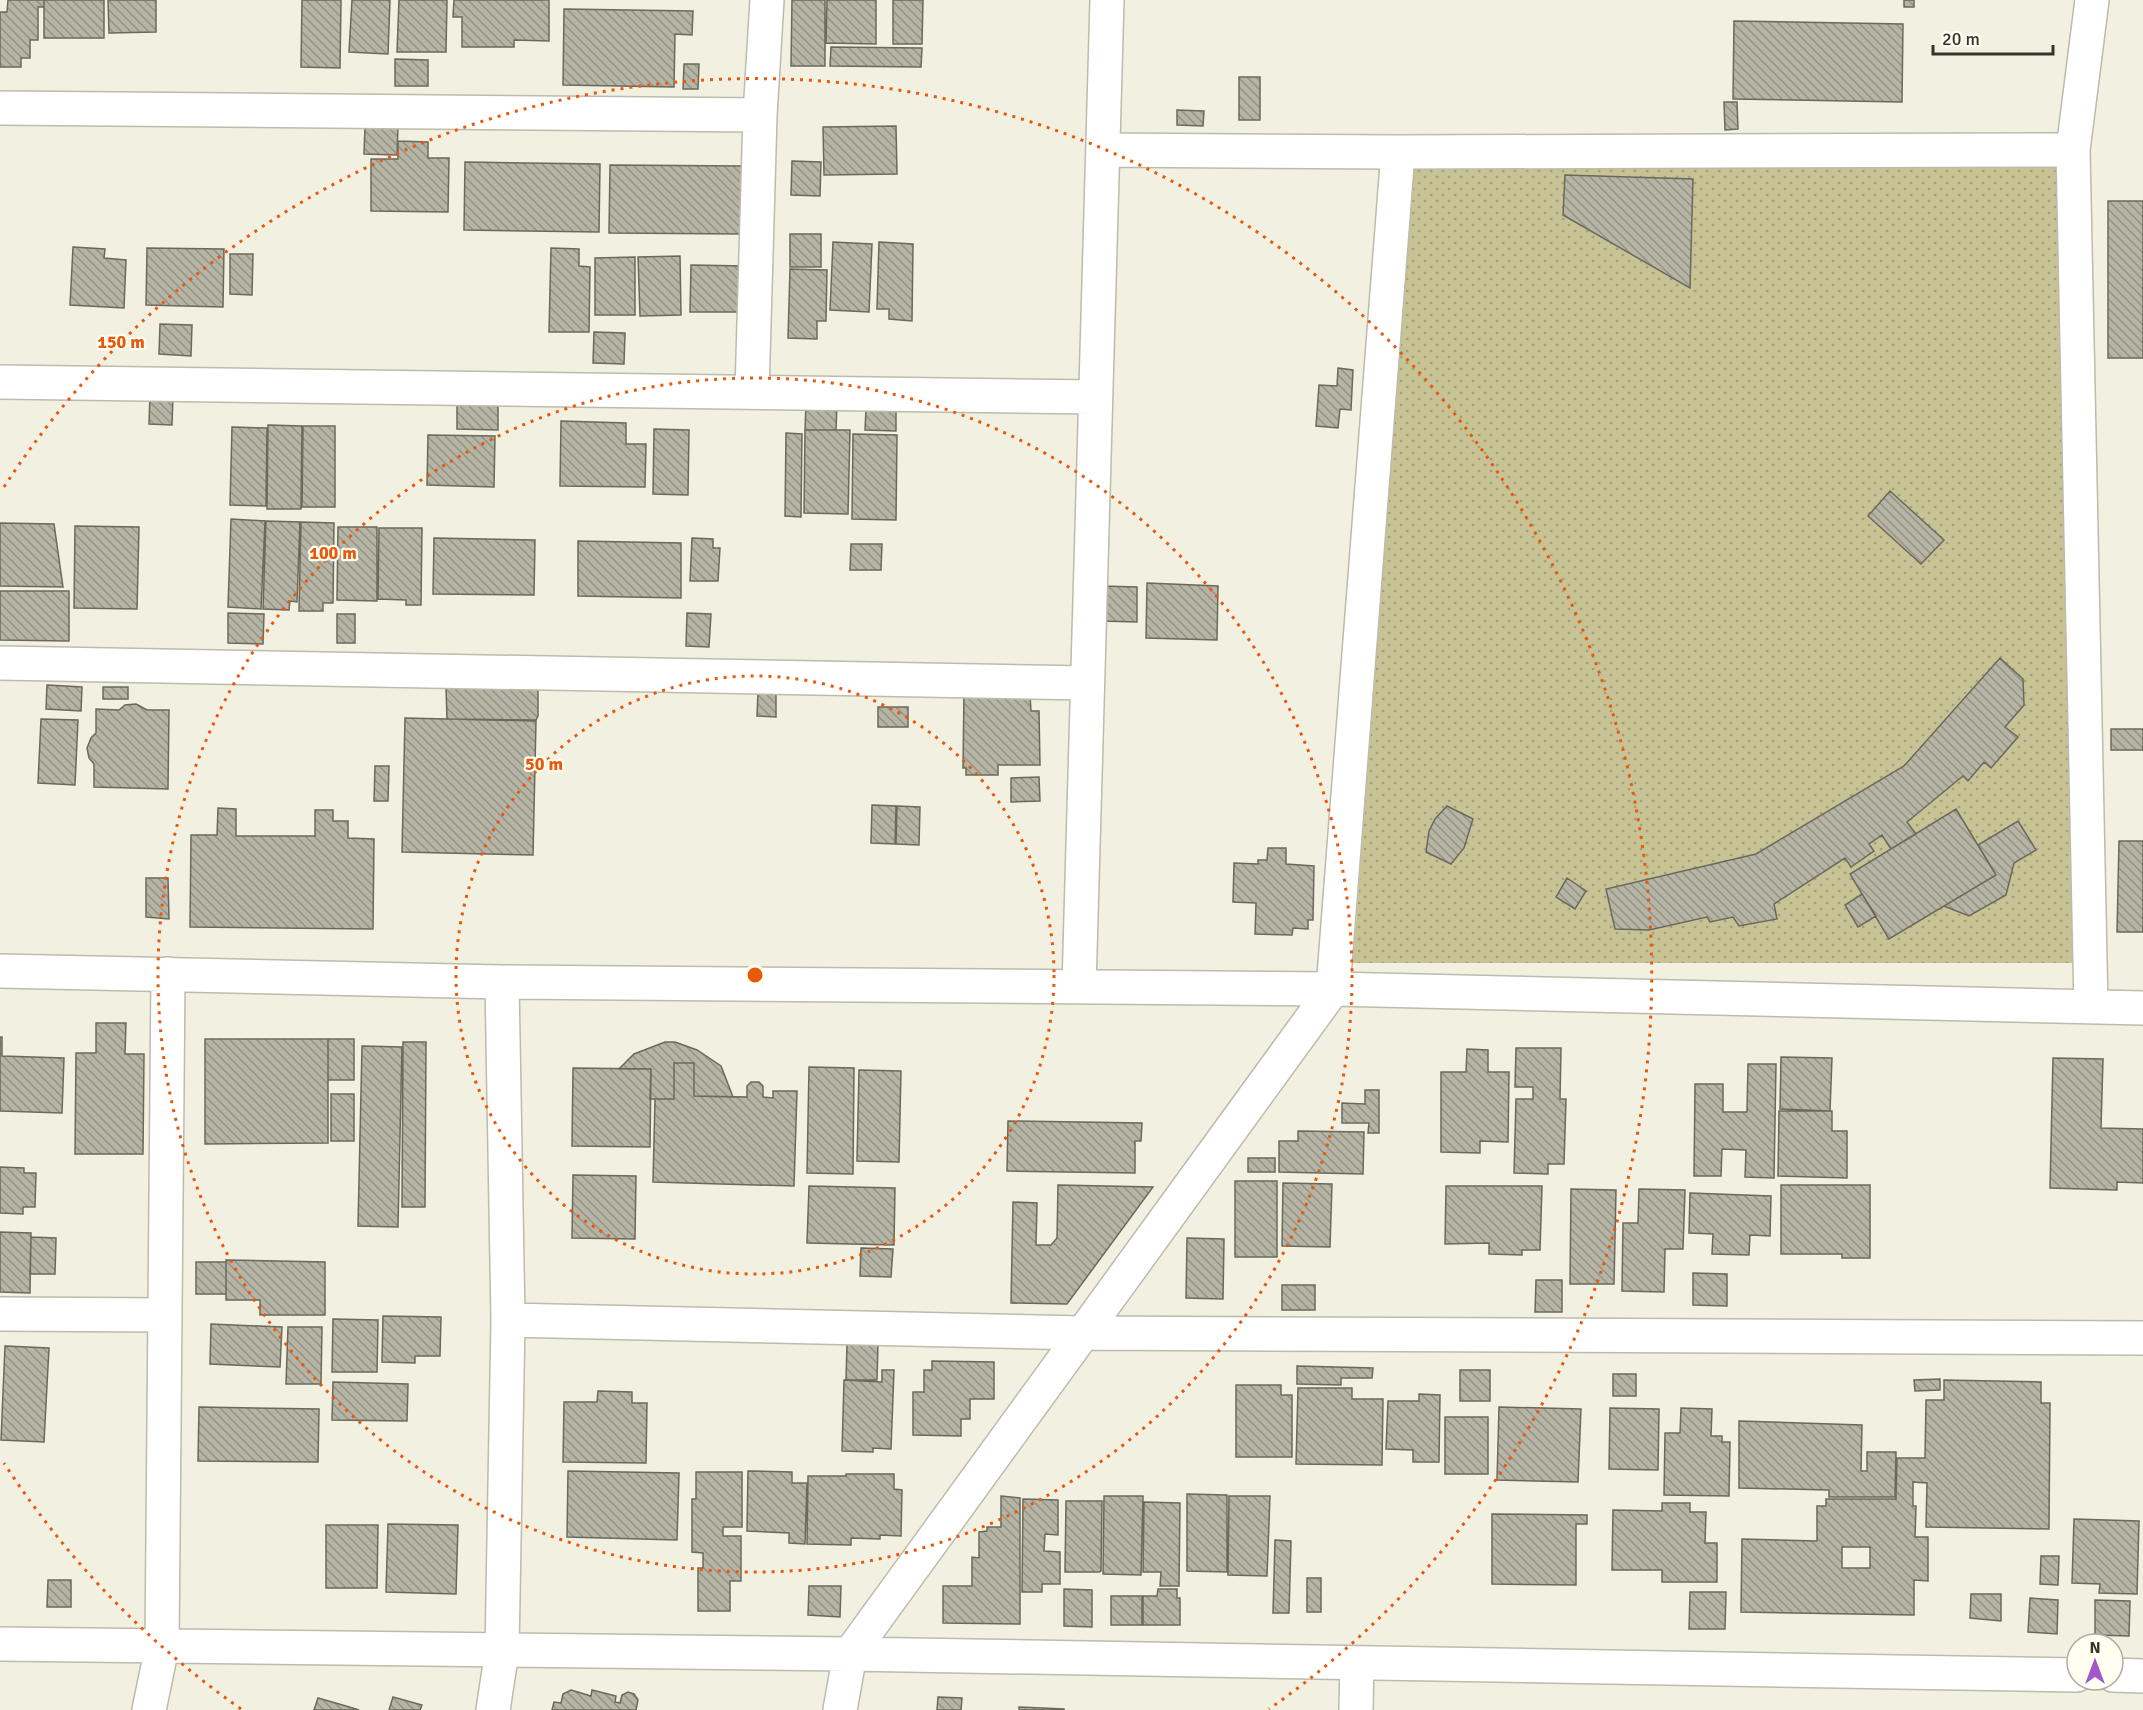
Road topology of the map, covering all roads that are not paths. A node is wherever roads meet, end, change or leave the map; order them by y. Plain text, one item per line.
1 (767, 0) edge
2 (1107, 0) edge
3 (2092, 0) edge
4 (0, 108) edge
5 (760, 115) junction
6 (1102, 150) junction
7 (2073, 150) junction
8 (1398, 152) junction
9 (0, 382) edge
10 (752, 392) junction
11 (1095, 397) junction
12 (0, 663) edge
13 (1087, 684) junction
14 (0, 971) edge
15 (168, 974) junction
16 (502, 982) junction
17 (1079, 987) junction
18 (1333, 990) junction
19 (2091, 1007) junction
20 (2143, 1008) edge
21 (0, 1314) edge
22 (165, 1315) junction
23 (508, 1320) junction
24 (1082, 1333) junction
25 (2143, 1338) edge
26 (0, 1644) edge
27 (162, 1647) junction
28 (502, 1651) junction
29 (850, 1654) junction
30 (1357, 1663) junction
31 (2065, 1674) edge
32 (2125, 1675) edge
33 (2143, 1676) edge
34 (149, 1710) edge
35 (493, 1710) edge
36 (840, 1710) edge
37 (1356, 1710) edge

1 - 5 street
2 - 6 street
3 - 7 street
4 - 5 street
5 - 10 street
6 - 8 street
6 - 11 street
7 - 8 street
7 - 19 street
8 - 18 street
9 - 10 street
10 - 11 street
11 - 13 street
12 - 13 street
13 - 17 street
14 - 15 street
15 - 16 street
15 - 22 street
16 - 17 street
16 - 23 street
17 - 18 street
18 - 19 street
18 - 24 street
19 - 20 street
21 - 22 street
22 - 27 street
23 - 24 street
23 - 28 street
24 - 25 street
24 - 29 street
26 - 27 street
27 - 28 street
27 - 34 street
28 - 29 street
28 - 35 street
29 - 30 street
29 - 36 street
30 - 31 street
30 - 37 street
32 - 33 street

